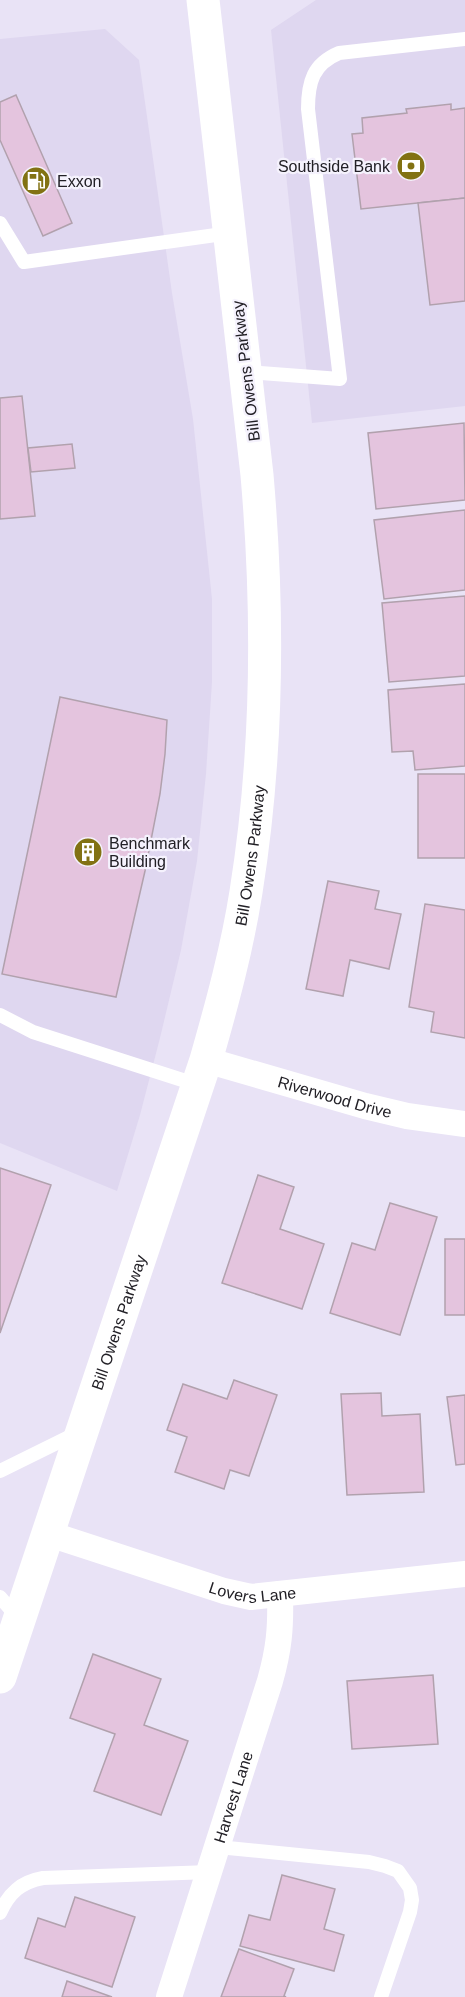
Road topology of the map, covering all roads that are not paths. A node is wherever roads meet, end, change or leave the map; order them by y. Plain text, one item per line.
1 (203, 0) edge
2 (465, 39) edge
3 (0, 224) edge
4 (230, 233) junction
5 (246, 372) junction
6 (0, 1015) edge
7 (202, 1072) junction
8 (465, 1124) edge
9 (84, 1430) junction
10 (0, 1471) edge
11 (49, 1534) junction
12 (465, 1574) edge
13 (280, 1594) junction
14 (10, 1608) edge
15 (0, 1677) edge
16 (218, 1847) junction
17 (210, 1872) junction
18 (0, 1913) edge
19 (169, 1997) edge
20 (381, 1997) edge

1 - 4 main road, Bill Owens Parkway
2 - 5 lane
3 - 4 lane
4 - 5 main road, Bill Owens Parkway
5 - 7 main road, Bill Owens Parkway
6 - 7 lane
7 - 8 street, Riverwood Drive
7 - 9 main road, Bill Owens Parkway
9 - 10 lane
9 - 11 main road, Bill Owens Parkway
11 - 13 street, Lovers Lane
11 - 14 main road, Bill Owens Parkway
12 - 13 street, Lovers Lane
13 - 16 street, Harvest Lane
14 - 15 main road, Bill Owens Parkway
16 - 17 street, Harvest Lane
16 - 20 lane
17 - 18 lane
17 - 19 street, Harvest Lane

